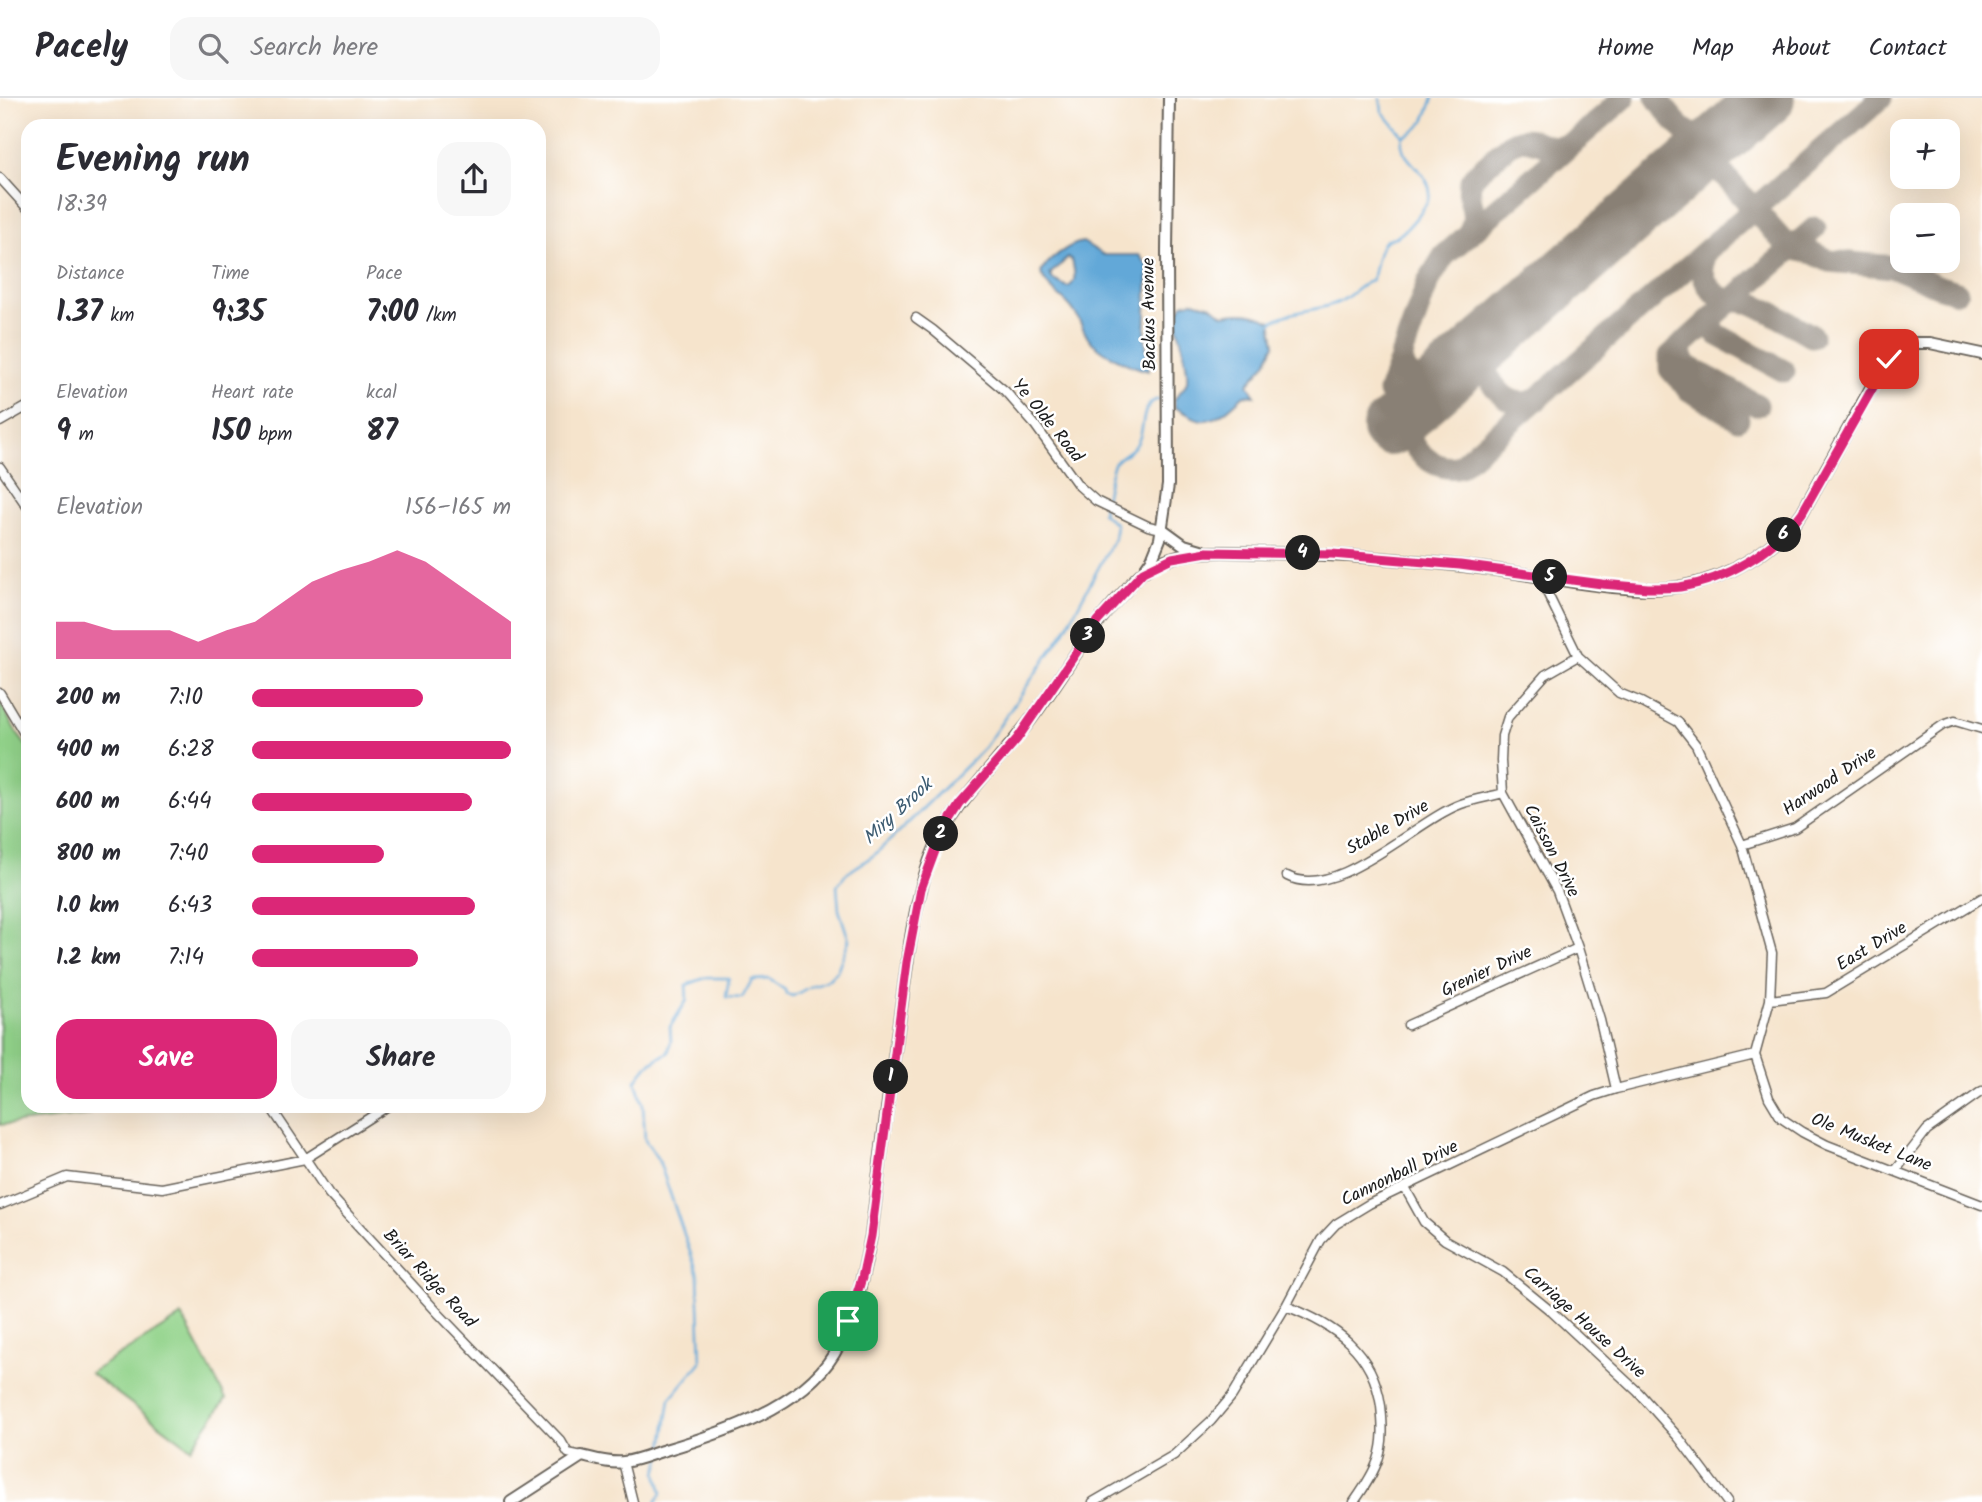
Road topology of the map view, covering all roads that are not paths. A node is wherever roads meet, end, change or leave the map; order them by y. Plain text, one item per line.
1 (1169, 98) edge
2 (0, 178) edge
3 (21, 200) edge
4 (916, 318) dead end
5 (1982, 354) edge
6 (21, 410) edge
7 (0, 422) edge
8 (0, 467) edge
9 (21, 498) edge
10 (1162, 528) junction
11 (1207, 552) junction
12 (1143, 572) junction
13 (1539, 576) junction
14 (1578, 656) junction
15 (0, 693) edge
16 (21, 728) edge
17 (1982, 729) edge
18 (1503, 793) junction
19 (1742, 845) junction
20 (1287, 876) dead end
21 (1982, 898) edge
22 (1578, 948) junction
23 (1770, 1000) junction
24 (1408, 1025) dead end
25 (1755, 1055) junction
26 (1616, 1089) junction
27 (1982, 1091) edge
28 (275, 1113) edge
29 (377, 1113) edge
30 (305, 1159) junction
31 (1896, 1170) junction
32 (1405, 1188) junction
33 (0, 1205) edge
34 (1982, 1205) edge
35 (1286, 1306) junction
36 (582, 1457) junction
37 (623, 1462) junction
38 (511, 1502) edge
39 (633, 1502) edge
40 (1093, 1502) edge
41 (1354, 1502) edge
42 (1727, 1502) edge

1 - 10 main road, Backus Avenue
2 - 3 street
4 - 10 street, Ye Olde Road
5 - 13 main road
6 - 7 street
8 - 9 street
10 - 11 main road
10 - 12 main road, Backus Avenue
11 - 12 main road
11 - 13 main road
12 - 37 main road
13 - 14 street
14 - 18 street, Caisson Drive
14 - 19 street
15 - 16 street
17 - 19 street, Harwood Drive
18 - 20 street, Stable Drive
18 - 22 street, Caisson Drive
19 - 23 street
21 - 23 street, East Drive
22 - 24 street, Grenier Drive
22 - 26 street, Caisson Drive
23 - 25 street
25 - 26 street, Cannonball Drive
25 - 31 street, Ole Musket Lane
26 - 32 street, Cannonball Drive
27 - 31 street
28 - 30 street, Briar Ridge Road
29 - 30 street
30 - 33 street
30 - 36 street, Briar Ridge Road
31 - 34 street, Ole Musket Lane
32 - 35 street, Cannonball Drive
32 - 42 street, Carriage House Drive
35 - 40 street, Cannonball Drive
35 - 41 street
36 - 37 main road
36 - 38 main road
37 - 39 street

